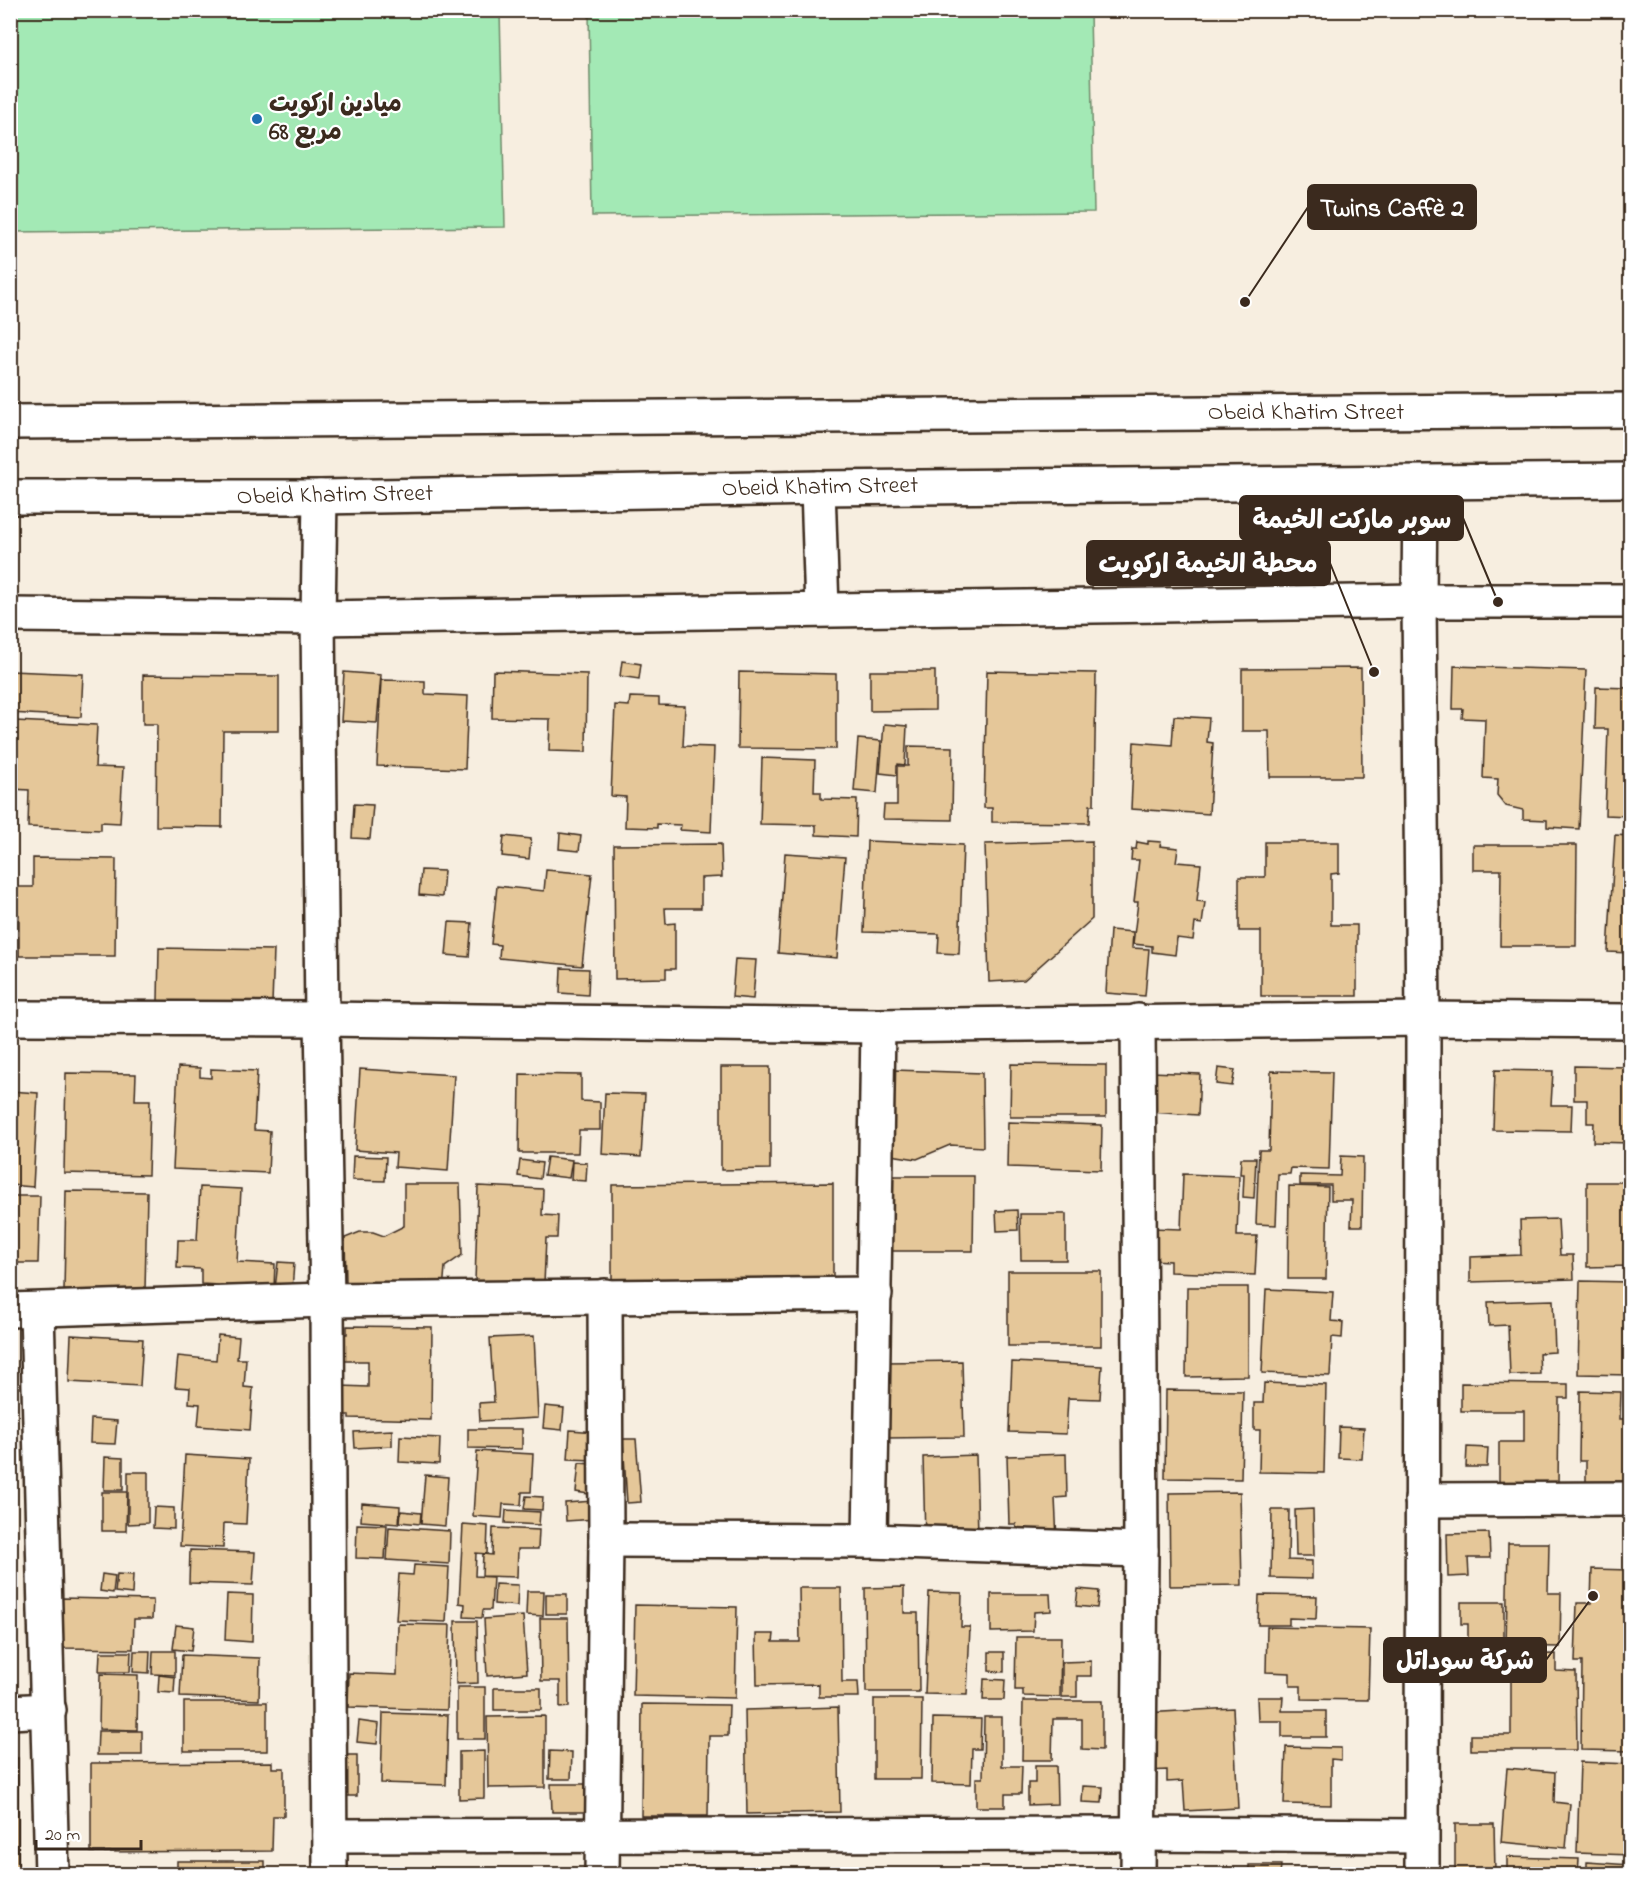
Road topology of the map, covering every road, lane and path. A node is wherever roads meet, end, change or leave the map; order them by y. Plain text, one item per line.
1 (1630, 410) edge
2 (10, 422) edge
3 (1630, 480) edge
4 (1420, 483) junction
5 (818, 488) junction
6 (10, 497) edge
7 (320, 497) junction
8 (1419, 601) junction
9 (1630, 601) edge
10 (822, 609) junction
11 (10, 615) edge
12 (318, 618) junction
13 (10, 1018) edge
14 (322, 1019) junction
15 (1423, 1019) junction
16 (1138, 1021) junction
17 (1630, 1021) edge
18 (878, 1026) junction
19 (875, 1294) junction
20 (604, 1296) junction
21 (327, 1300) junction
22 (24, 1310) edge
23 (1630, 1499) edge
24 (1422, 1500) junction
25 (606, 1540) junction
26 (870, 1541) junction
27 (1141, 1550) junction
28 (49, 1710) junction
29 (10, 1712) edge
30 (1138, 1834) junction
31 (330, 1836) junction
32 (602, 1836) junction
33 (1421, 1836) junction
34 (52, 1875) edge
35 (330, 1875) edge
36 (602, 1875) edge
37 (1138, 1875) edge
38 (1422, 1875) edge

1 - 2 street, Obeid Khatim Street
3 - 4 street, Obeid Khatim Street
4 - 5 street, Obeid Khatim Street
4 - 8 street
5 - 7 street, Obeid Khatim Street
5 - 10 street
6 - 7 street, Obeid Khatim Street
7 - 12 street
8 - 9 street
8 - 10 street
8 - 15 street
10 - 12 street
11 - 12 street
12 - 14 street
13 - 14 street
14 - 18 street
14 - 21 street
15 - 16 street
15 - 17 street
15 - 24 street
16 - 18 street
16 - 27 street
18 - 19 street
19 - 20 street
19 - 26 street
20 - 21 street
20 - 25 street
21 - 22 street
21 - 31 street
22 - 28 street
23 - 24 street
24 - 33 street
25 - 26 street
25 - 32 street
26 - 27 street
27 - 30 street
28 - 29 street
28 - 34 street
30 - 32 street
30 - 33 street
30 - 37 street
31 - 32 street
31 - 35 street
32 - 36 street
33 - 38 street

